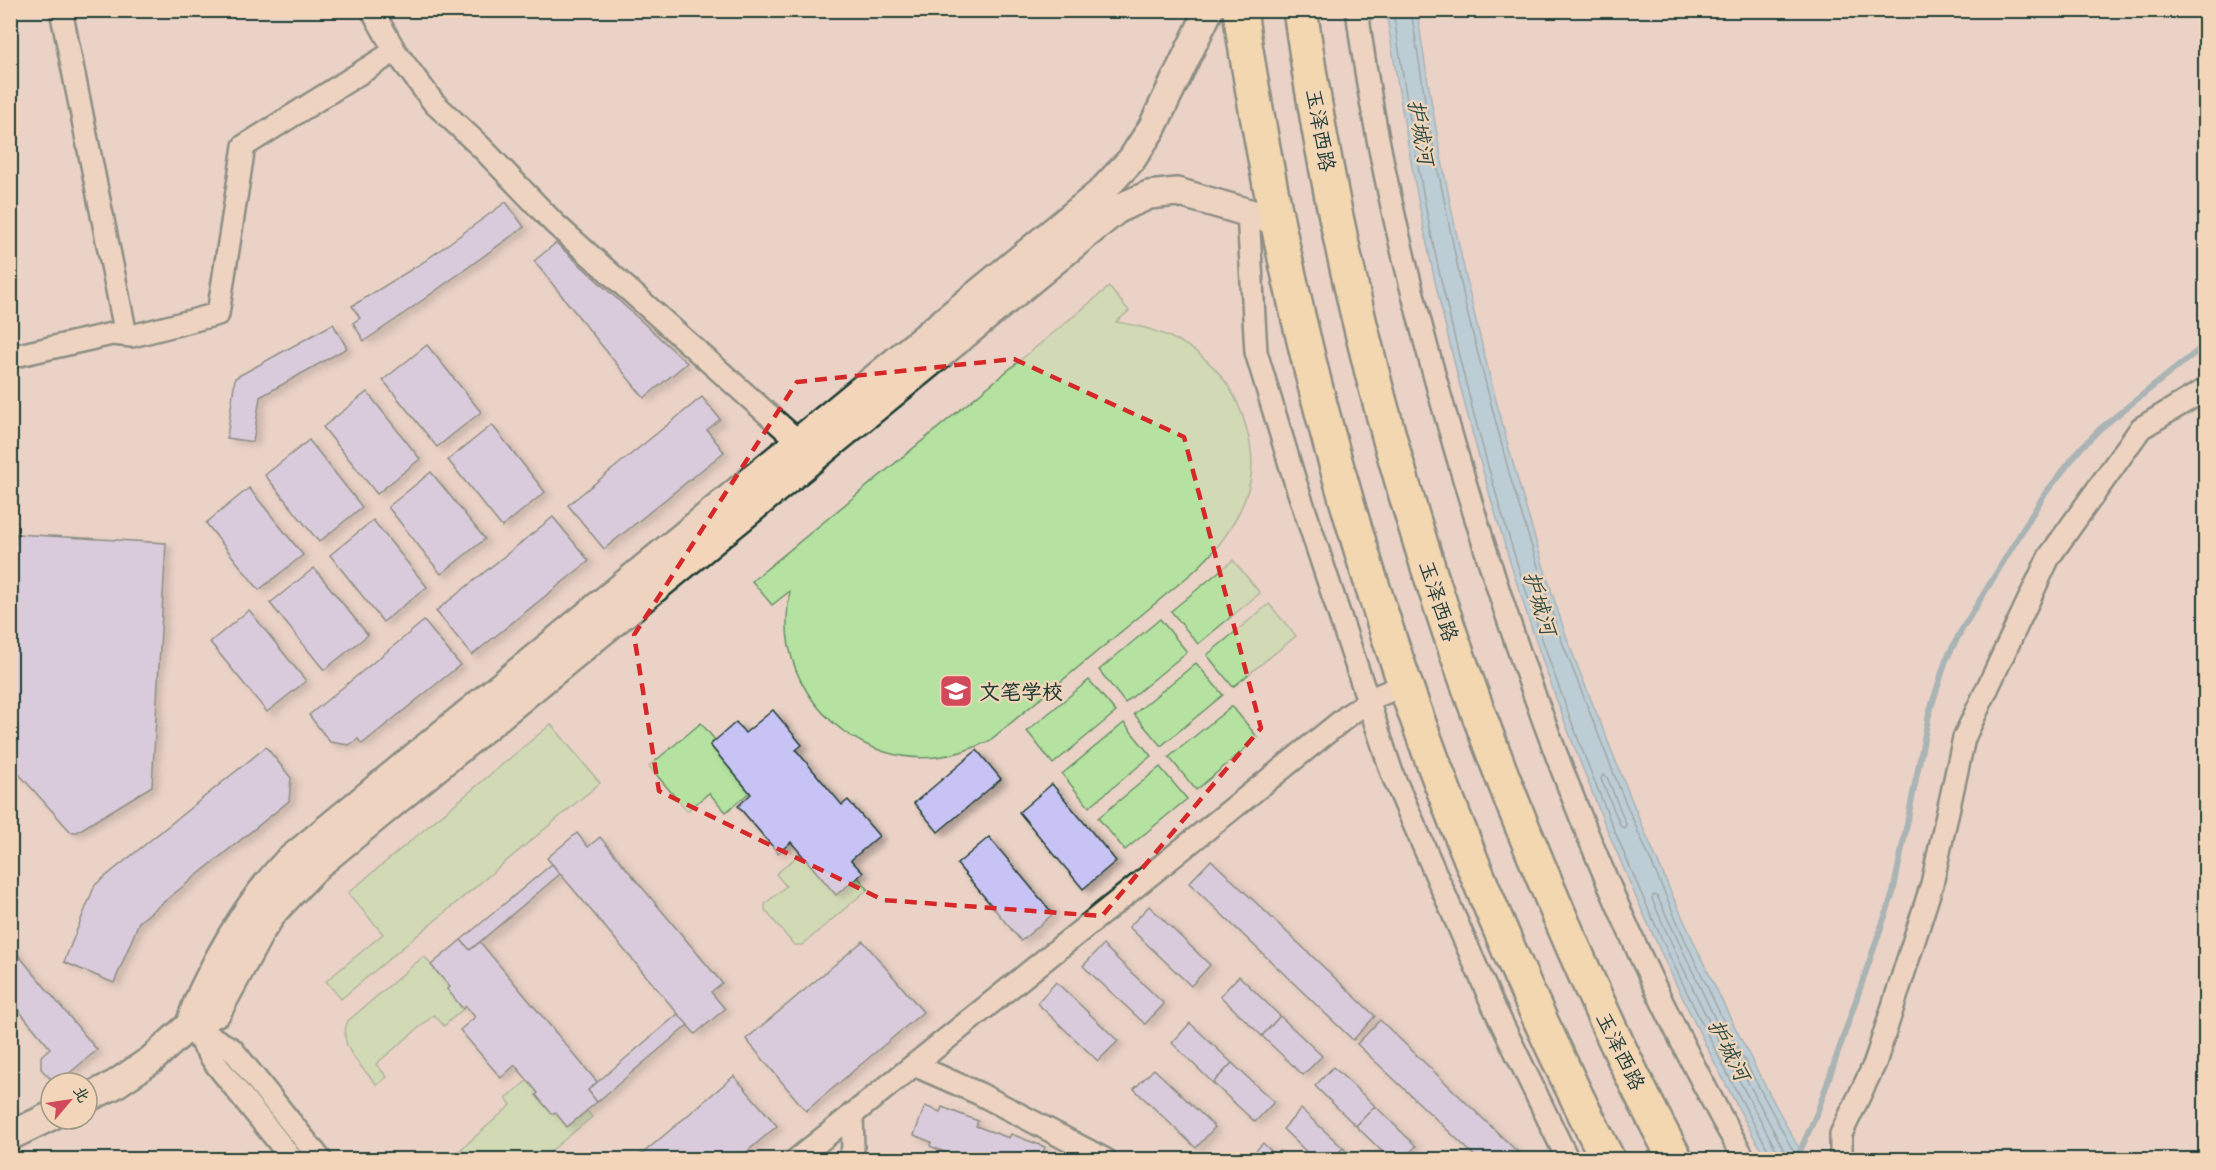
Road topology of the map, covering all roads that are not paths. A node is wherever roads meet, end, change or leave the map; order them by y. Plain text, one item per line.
1 (61, 10) edge
2 (372, 10) edge
3 (1209, 10) edge
4 (1240, 10) edge
5 (1300, 10) edge
6 (1357, 10) edge
7 (395, 51) junction
8 (1263, 217) junction
9 (126, 335) junction
10 (10, 357) edge
11 (2205, 389) edge
12 (798, 441) junction
13 (1405, 685) junction
14 (1368, 702) junction
15 (190, 1025) junction
16 (914, 1065) junction
17 (99, 1092) edge
18 (852, 1114) junction
19 (39, 1122) edge
20 (10, 1136) edge
21 (293, 1160) edge
22 (321, 1160) edge
23 (796, 1160) edge
24 (849, 1160) edge
25 (1106, 1160) edge
26 (1568, 1160) edge
27 (1608, 1160) edge
28 (1676, 1160) edge
29 (1745, 1160) edge
30 (1841, 1160) edge

1 - 9 street
2 - 7 street
3 - 12 street
4 - 8 main road
5 - 28 main road, 玉泽西路
6 - 29 street
7 - 9 street
7 - 12 street
8 - 13 main road
8 - 14 street
8 - 15 street
9 - 10 street
11 - 30 street
12 - 15 street
13 - 14 street
13 - 27 main road
14 - 16 street
14 - 26 street
15 - 17 street
15 - 21 street
15 - 22 street
16 - 18 street
16 - 25 street
18 - 23 street
18 - 24 street
19 - 20 street

